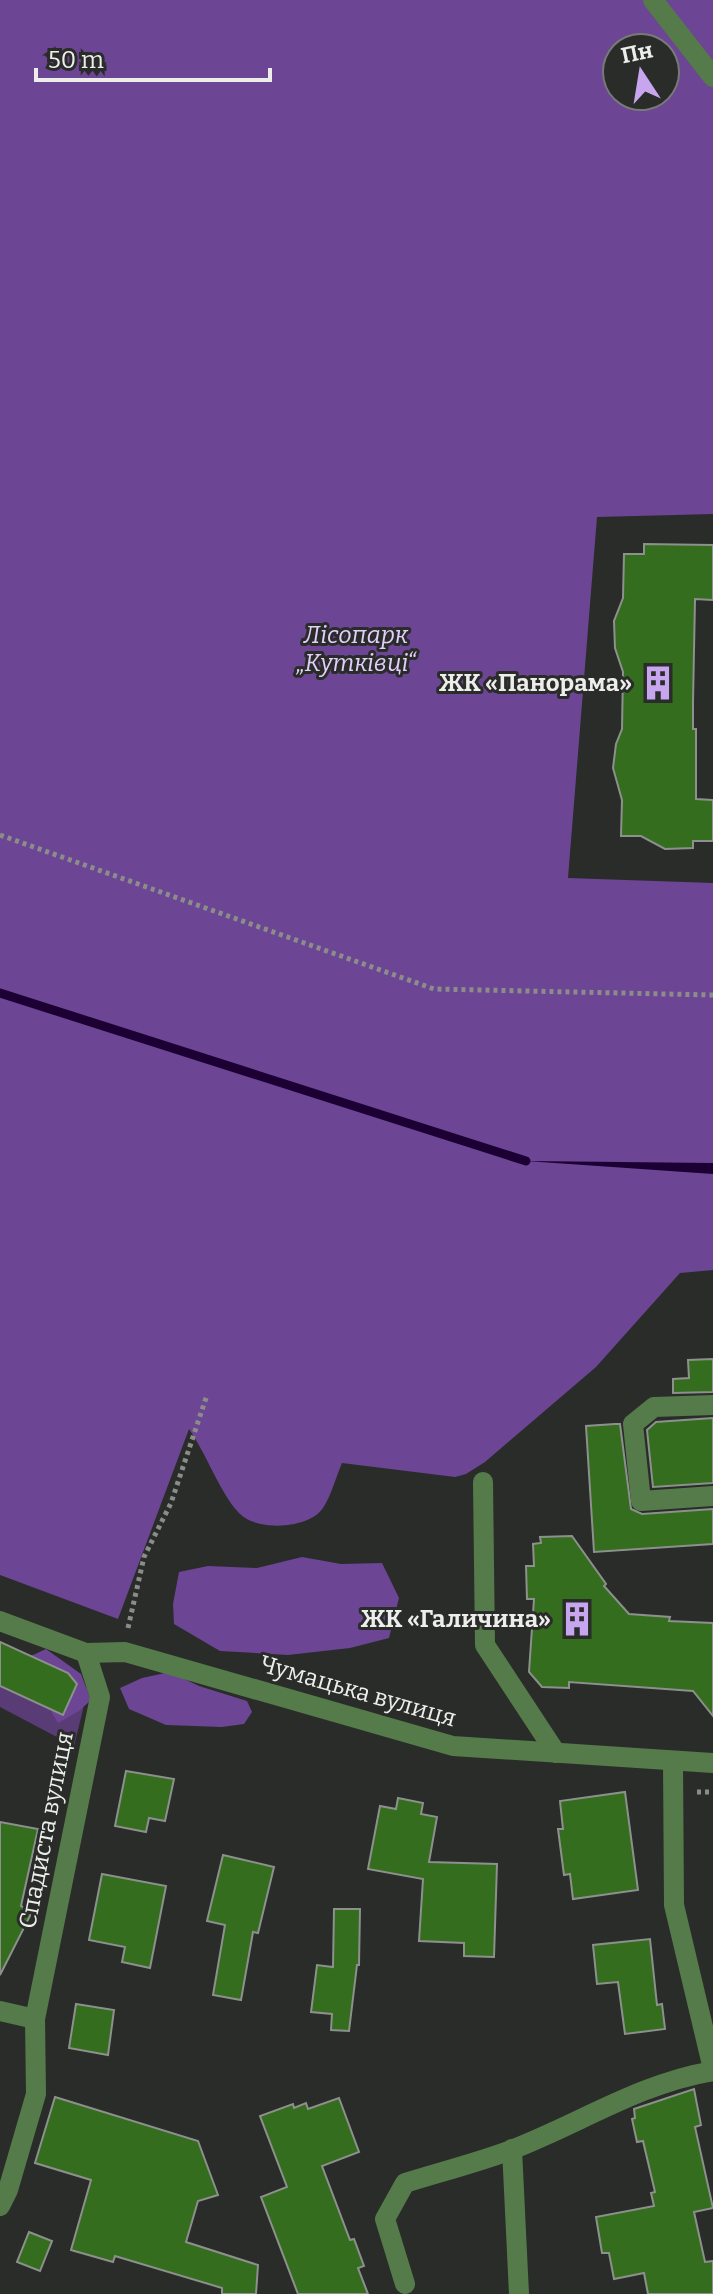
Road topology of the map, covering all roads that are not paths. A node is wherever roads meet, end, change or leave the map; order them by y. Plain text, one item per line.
1 (653, 0) edge
2 (713, 77) edge
3 (713, 1405) edge
4 (483, 1482) dead end
5 (713, 1496) edge
6 (0, 1621) edge
7 (86, 1653) junction
8 (556, 1753) junction
9 (673, 1761) junction
10 (713, 1763) edge
11 (0, 2011) edge
12 (35, 2019) junction
13 (713, 2070) edge
14 (512, 2149) junction
15 (0, 2206) edge
16 (405, 2284) dead end
17 (519, 2294) edge

1 - 2 street
3 - 5 street
4 - 8 street
6 - 7 street, Чумацька вулиця
7 - 8 street, Чумацька вулиця
7 - 12 street, Спадиста вулиця
8 - 9 street, Чумацька вулиця
9 - 10 street, Чумацька вулиця
9 - 13 street
11 - 12 street
12 - 15 street, Спадиста вулиця
13 - 14 street
14 - 16 street
14 - 17 street

